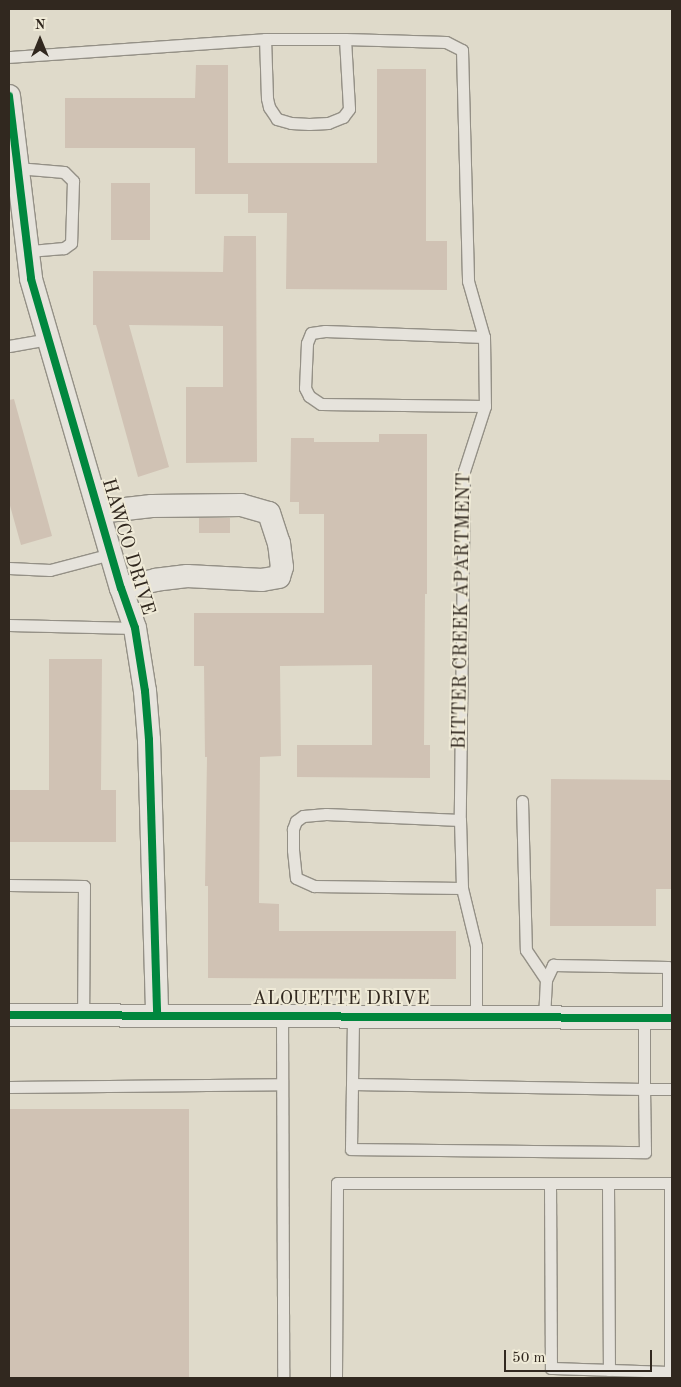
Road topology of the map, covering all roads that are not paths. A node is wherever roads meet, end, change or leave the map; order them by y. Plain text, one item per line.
1 (345, 39) junction
2 (265, 40) junction
3 (9, 57) edge
4 (9, 96) edge
5 (14, 165) edge
6 (15, 207) edge
7 (28, 251) junction
8 (484, 337) junction
9 (49, 339) junction
10 (9, 346) edge
11 (486, 406) junction
12 (99, 512) junction
13 (111, 554) junction
14 (9, 568) edge
15 (121, 588) junction
16 (9, 625) edge
17 (135, 628) junction
18 (522, 801) dead end
19 (460, 820) junction
20 (9, 885) edge
21 (462, 888) junction
22 (546, 980) junction
23 (9, 1015) edge
24 (83, 1015) junction
25 (157, 1016) junction
26 (282, 1016) junction
27 (353, 1016) junction
28 (476, 1017) junction
29 (544, 1018) junction
30 (644, 1018) junction
31 (670, 1018) edge
32 (282, 1084) junction
33 (352, 1084) junction
34 (9, 1087) edge
35 (644, 1089) junction
36 (672, 1089) edge
37 (550, 1184) junction
38 (671, 1184) edge
39 (608, 1185) junction
40 (609, 1370) junction
41 (551, 1373) edge
42 (283, 1378) edge
43 (336, 1378) edge

1 - 2 lane, BITTER CREEK APARTMENT
1 - 2 lane
1 - 8 lane, BITTER CREEK APARTMENT
2 - 3 lane, BITTER CREEK APARTMENT
4 - 5 street, HAWCO DRIVE
5 - 6 street, HAWCO DRIVE
5 - 7 lane
6 - 7 street, HAWCO DRIVE
7 - 9 street, HAWCO DRIVE
8 - 11 lane, BITTER CREEK APARTMENT
8 - 11 lane
9 - 10 lane
9 - 12 street, HAWCO DRIVE
11 - 19 lane, BITTER CREEK APARTMENT
12 - 13 street, HAWCO DRIVE
12 - 15 street
13 - 14 lane
13 - 15 street, HAWCO DRIVE
15 - 17 street, HAWCO DRIVE
16 - 17 lane
17 - 25 street, HAWCO DRIVE
18 - 22 lane
19 - 21 lane, BITTER CREEK APARTMENT
19 - 21 lane
20 - 24 lane
21 - 28 lane, BITTER CREEK APARTMENT
22 - 29 lane
22 - 31 lane
23 - 24 street, ALOUETTE DRIVE
24 - 25 street, ALOUETTE DRIVE
25 - 26 street, ALOUETTE DRIVE
26 - 27 street, ALOUETTE DRIVE
26 - 32 lane
27 - 28 street, ALOUETTE DRIVE
27 - 33 lane
28 - 29 street, ALOUETTE DRIVE
29 - 30 street, ALOUETTE DRIVE
30 - 31 street, ALOUETTE DRIVE
30 - 35 lane
32 - 34 lane
32 - 42 lane
33 - 35 lane
33 - 35 lane
35 - 36 lane
37 - 39 lane
37 - 41 lane
37 - 43 lane
38 - 39 lane
38 - 40 lane
39 - 40 lane
40 - 41 lane

